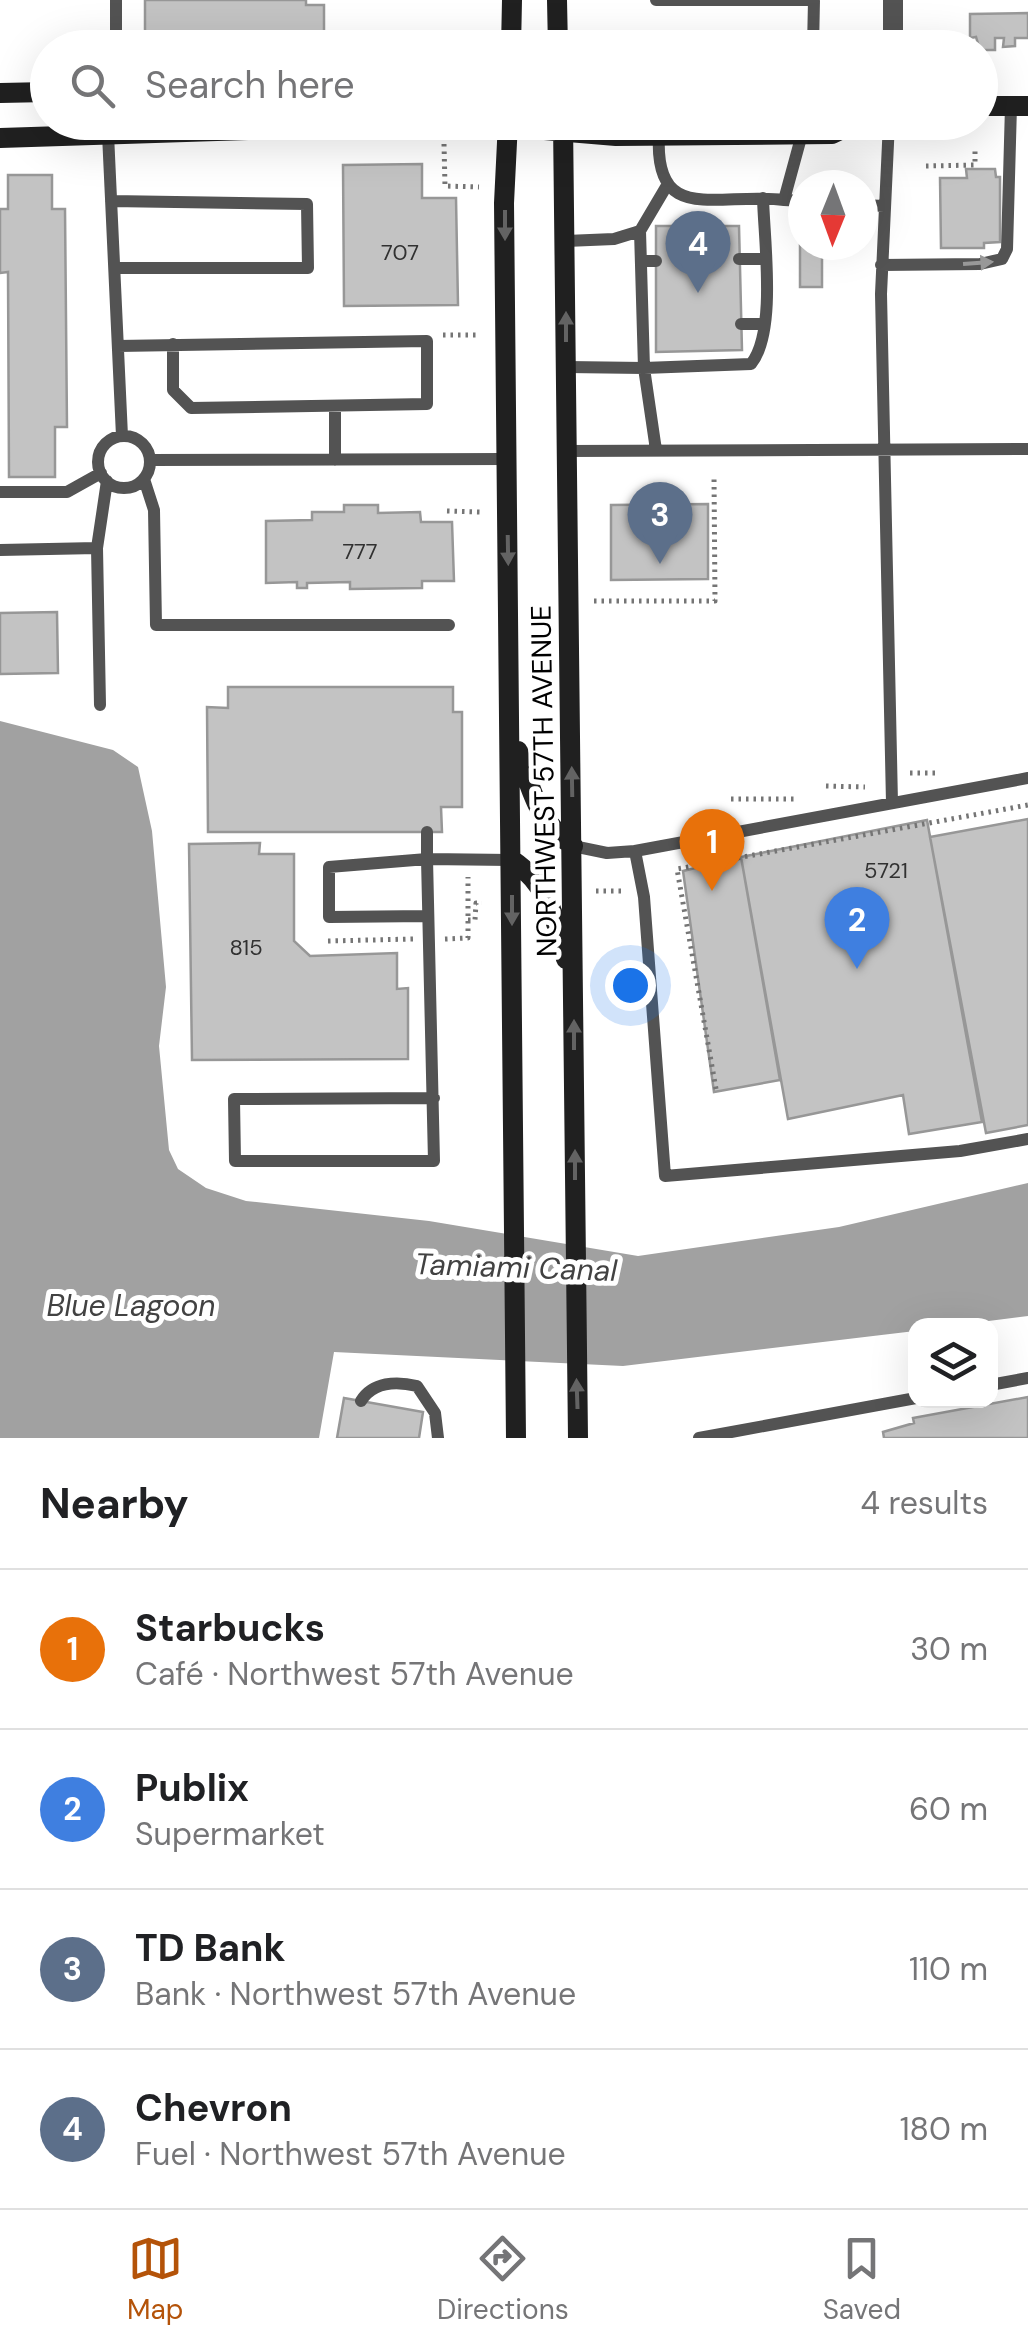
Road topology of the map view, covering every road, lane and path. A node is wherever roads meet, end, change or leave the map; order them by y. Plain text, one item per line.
1 (116, 0) edge
2 (512, 0) edge
3 (556, 0) edge
4 (656, 0) edge
5 (814, 0) edge
6 (893, 0) edge
7 (116, 30) edge
8 (512, 30) edge
9 (557, 30) edge
10 (813, 30) edge
11 (893, 30) edge
12 (30, 93) edge
13 (0, 94) edge
14 (1020, 106) edge
15 (30, 137) edge
16 (0, 138) edge
17 (108, 140) edge
18 (508, 140) edge
19 (563, 140) edge
20 (659, 140) edge
21 (800, 140) edge
22 (888, 140) edge
23 (444, 144) dead end
24 (974, 148) dead end
25 (926, 166) dead end
26 (479, 187) dead end
27 (666, 187) junction
28 (763, 198) junction
29 (784, 200) junction
30 (788, 200) edge
31 (111, 201) junction
32 (878, 205) edge
33 (884, 206) junction
34 (640, 231) junction
35 (566, 242) junction
36 (739, 259) dead end
37 (764, 259) junction
38 (656, 260) dead end
39 (641, 261) junction
40 (881, 265) junction
41 (115, 268) junction
42 (741, 324) dead end
43 (765, 324) junction
44 (480, 335) dead end
45 (442, 336) dead end
46 (173, 344) junction
47 (118, 346) junction
48 (567, 368) junction
49 (644, 368) junction
50 (335, 406) junction
51 (122, 436) junction
52 (883, 449) junction
53 (1028, 449) edge
54 (656, 450) junction
55 (567, 451) junction
56 (506, 459) junction
57 (150, 460) junction
58 (336, 460) junction
59 (714, 476) dead end
60 (104, 478) junction
61 (144, 478) junction
62 (0, 492) edge
63 (447, 511) dead end
64 (480, 512) dead end
65 (97, 548) junction
66 (0, 550) edge
67 (594, 601) dead end
68 (448, 625) dead end
69 (100, 705) dead end
70 (511, 730) junction
71 (1028, 778) edge
72 (826, 786) dead end
73 (873, 787) dead end
74 (731, 799) dead end
75 (796, 799) dead end
76 (892, 803) junction
77 (1028, 804) edge
78 (427, 832) dead end
79 (573, 846) junction
80 (635, 851) junction
81 (427, 858) junction
82 (512, 860) junction
83 (468, 872) dead end
84 (596, 891) dead end
85 (629, 891) dead end
86 (482, 903) dead end
87 (428, 916) junction
88 (468, 920) junction
89 (456, 938) dead end
90 (416, 939) dead end
91 (328, 941) dead end
92 (574, 985) junction
93 (716, 1089) dead end
94 (434, 1098) junction
95 (1028, 1139) edge
96 (1028, 1378) edge
97 (998, 1383) edge
98 (908, 1399) edge
99 (361, 1401) dead end
100 (438, 1438) edge
101 (516, 1438) edge
102 (578, 1438) edge
103 (699, 1438) edge

1 - 7 lane
2 - 8 main road
3 - 9 main road
4 - 5 lane
5 - 10 lane
6 - 11 street
12 - 13 main road
40 -> 14 lane
15 - 16 main road
17 - 31 lane
18 -> 56 main road, NORTHWEST 57TH AVENUE
19 - 35 main road, NORTHWEST 57TH AVENUE
20 - 27 lane
21 - 29 lane
22 - 33 lane
23 - 26 path
24 - 25 path
27 - 28 lane
27 - 34 lane
28 - 29 lane
28 - 37 lane
29 - 30 lane
31 - 41 lane
31 - 41 lane
32 - 33 lane
33 - 40 lane
34 - 35 lane
34 - 39 lane
48 -> 35 main road, NORTHWEST 57TH AVENUE
36 - 37 lane
37 - 43 lane
38 - 39 lane
39 - 49 lane
40 - 52 lane
41 - 47 lane
42 - 43 lane
43 - 49 lane
44 - 45 path
46 - 47 lane
46 - 50 lane
46 - 50 lane
47 - 51 lane
48 - 49 lane
48 - 55 main road, NORTHWEST 57TH AVENUE
49 - 54 lane
50 - 58 lane
51 - 57 lane
51 - 60 lane
52 - 53 lane
52 - 54 lane
52 - 76 lane
54 - 55 lane
79 -> 55 main road, NORTHWEST 57TH AVENUE
56 - 58 lane
56 -> 70 main road, NORTHWEST 57TH AVENUE
57 - 58 lane
57 - 61 lane
59 - 67 path
60 - 61 lane
60 - 62 lane
60 - 65 lane
61 - 68 lane
63 - 64 path
65 - 66 lane
65 - 69 lane
70 - 79 main road
70 - 82 main road, NORTHWEST 57TH AVENUE
71 - 76 lane
72 - 73 path
74 - 75 path
76 - 80 lane
77 - 93 path
78 - 81 lane
79 - 80 lane
79 - 92 main road, NORTHWEST 57TH AVENUE
80 - 95 lane
81 - 82 lane
81 - 87 lane
81 - 87 lane
82 - 92 main road
82 -> 101 main road, NORTHWEST 57TH AVENUE
83 - 88 path
84 - 85 path
86 - 88 path
87 - 94 lane
88 - 89 path
90 - 91 path
102 -> 92 main road, NORTHWEST 57TH AVENUE
94 - 94 lane
96 - 97 lane
98 - 103 lane
99 - 100 lane

